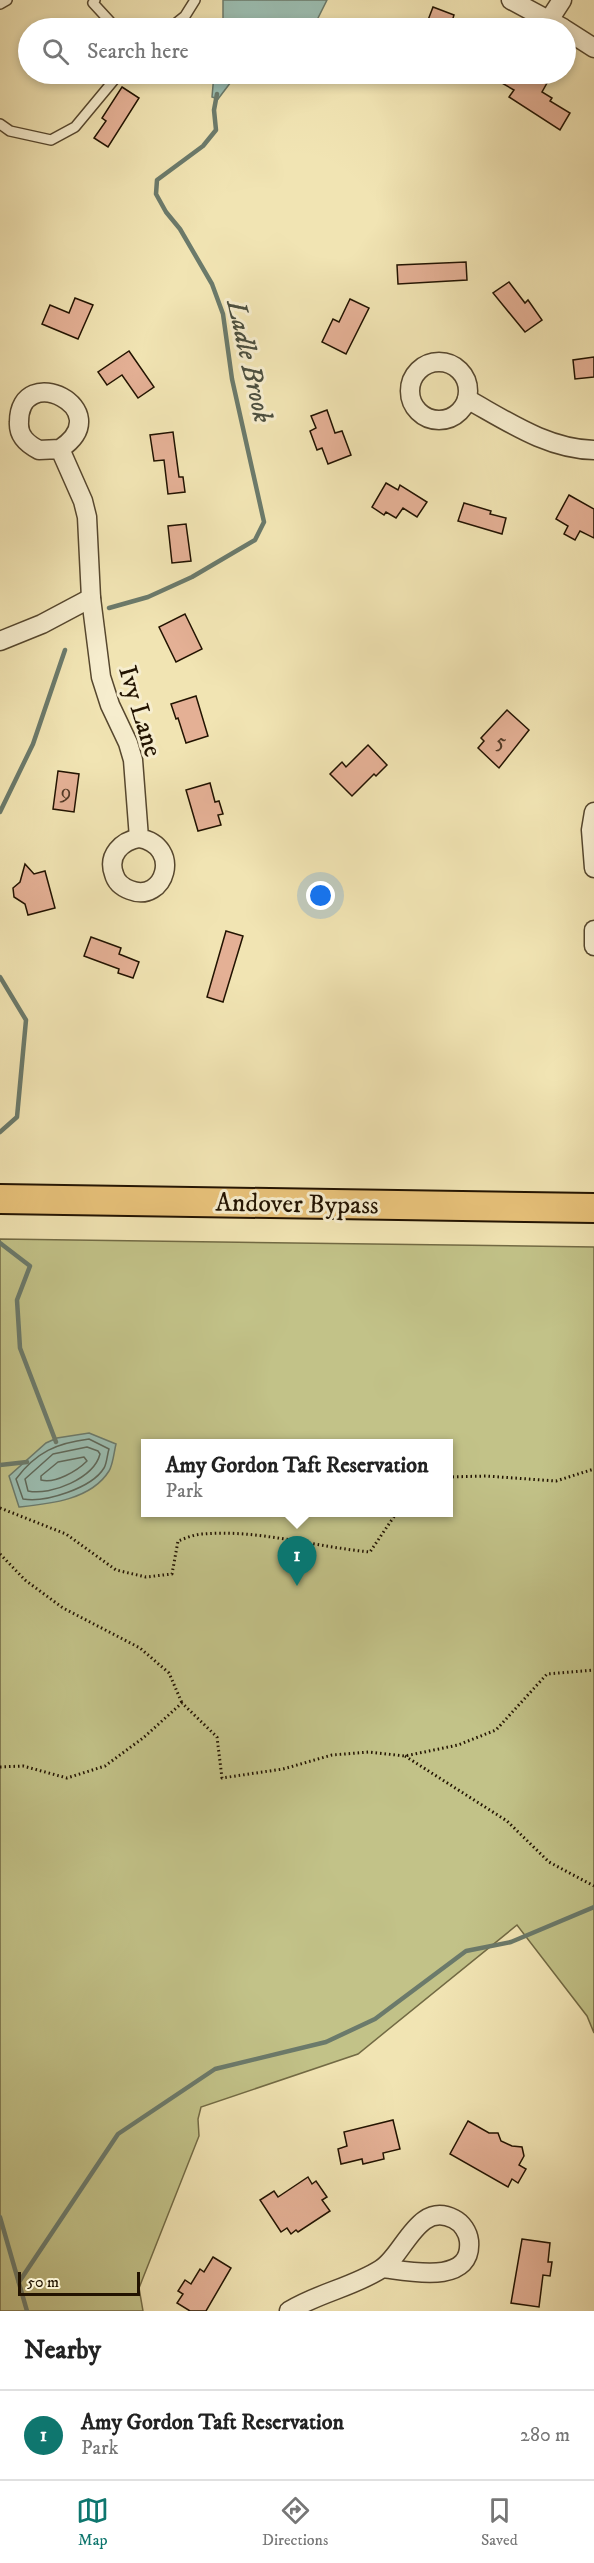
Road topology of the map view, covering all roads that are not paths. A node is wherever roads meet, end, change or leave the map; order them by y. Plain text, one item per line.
1 (7, 0) edge
2 (195, 0) edge
3 (511, 0) edge
4 (562, 0) edge
5 (90, 1) edge
6 (0, 4) edge
7 (106, 18) edge
8 (182, 18) edge
9 (544, 18) edge
10 (560, 18) edge
11 (576, 37) edge
12 (594, 48) edge
13 (112, 84) edge
14 (0, 124) edge
15 (467, 399) dead end
16 (60, 449) dead end
17 (594, 450) edge
18 (92, 598) junction
19 (0, 641) edge
20 (594, 812) edge
21 (139, 838) dead end
22 (594, 868) edge
23 (594, 930) edge
24 (594, 946) edge
25 (0, 1199) edge
26 (594, 1208) edge
27 (383, 2268) junction
28 (289, 2311) edge

1 - 6 lane
2 - 8 lane
3 - 9 street
4 - 10 street
5 - 7 lane
11 - 12 street
13 - 14 lane
15 - 17 street
16 - 18 street, Ivy Lane
18 - 19 street
18 - 21 street, Ivy Lane
20 - 22 street
23 - 24 street
25 - 26 main road, Andover Bypass
27 - 27 street
27 - 28 street

